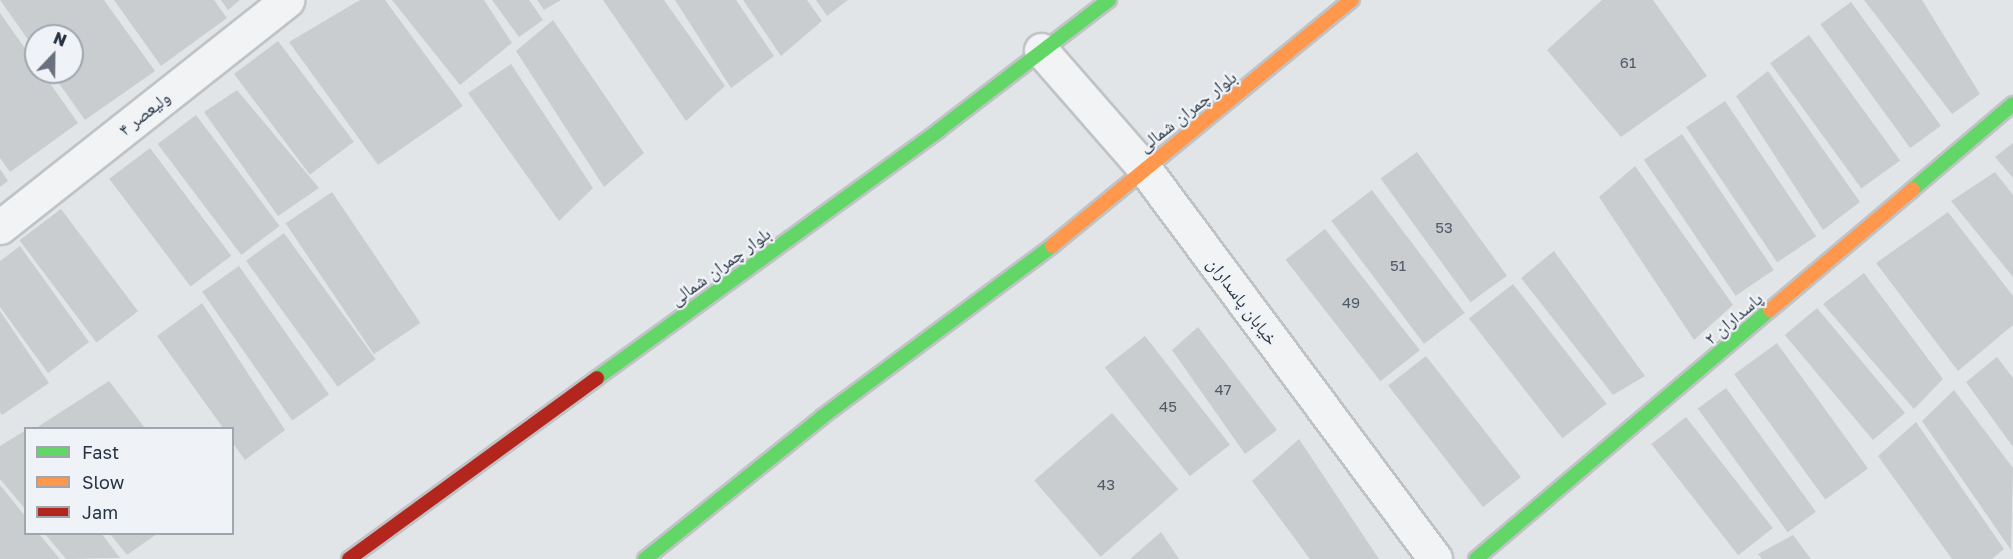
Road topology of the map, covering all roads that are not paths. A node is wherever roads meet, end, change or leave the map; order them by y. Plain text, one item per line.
1 (288, 0) edge
2 (1109, 0) edge
3 (1352, 0) edge
4 (1041, 51) junction
5 (2013, 104) edge
6 (1144, 168) junction
7 (0, 227) edge
8 (349, 559) edge
9 (645, 559) edge
10 (1436, 559) edge
11 (1476, 559) edge

1 - 7 street, ولیعصر ۴
2 - 4 street, بلوار چمران شمالی
3 - 6 street, بلوار چمران شمالی
4 - 6 street, خیابان پاسداران
4 - 8 street, بلوار چمران شمالی
5 - 11 street, پاسداران ۲
6 - 9 street, بلوار چمران شمالی
6 - 10 street, خیابان پاسداران

